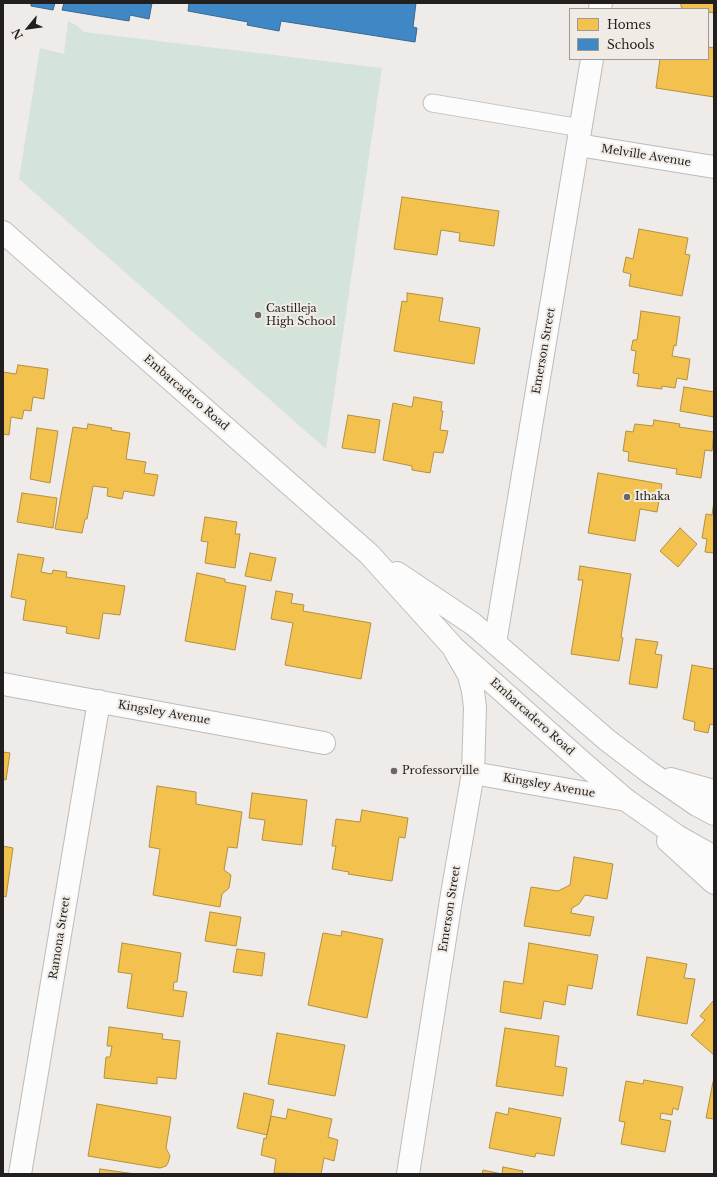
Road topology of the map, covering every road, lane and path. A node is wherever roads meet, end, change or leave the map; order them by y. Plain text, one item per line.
1 (592, 60) edge
2 (432, 102) dead end
3 (580, 136) junction
4 (714, 167) edge
5 (3, 232) edge
6 (369, 554) junction
7 (495, 642) junction
8 (454, 648) junction
9 (3, 684) edge
10 (99, 701) junction
11 (324, 743) dead end
12 (649, 772) junction
13 (472, 773) junction
14 (714, 791) edge
15 (626, 800) junction
16 (714, 814) edge
17 (714, 858) edge
18 (714, 883) edge
19 (20, 1174) edge
20 (408, 1174) edge

1 - 3 street, Emerson Street
2 - 3 lane
3 - 4 street, Melville Avenue
3 - 7 street, Emerson Street
5 - 6 street, Embarcadero Road
6 - 7 street, Embarcadero Road
6 - 8 street, Embarcadero Road
7 - 12 street, Embarcadero Road
8 - 13 street, Emerson Street
8 - 15 street, Embarcadero Road
9 - 10 street, Kingsley Avenue
10 - 11 street, Kingsley Avenue
10 - 19 street, Ramona Street
12 - 14 street
12 - 16 street, Embarcadero Road
13 - 15 street, Kingsley Avenue
13 - 20 street, Emerson Street
15 - 17 street, Embarcadero Road
15 - 18 street

